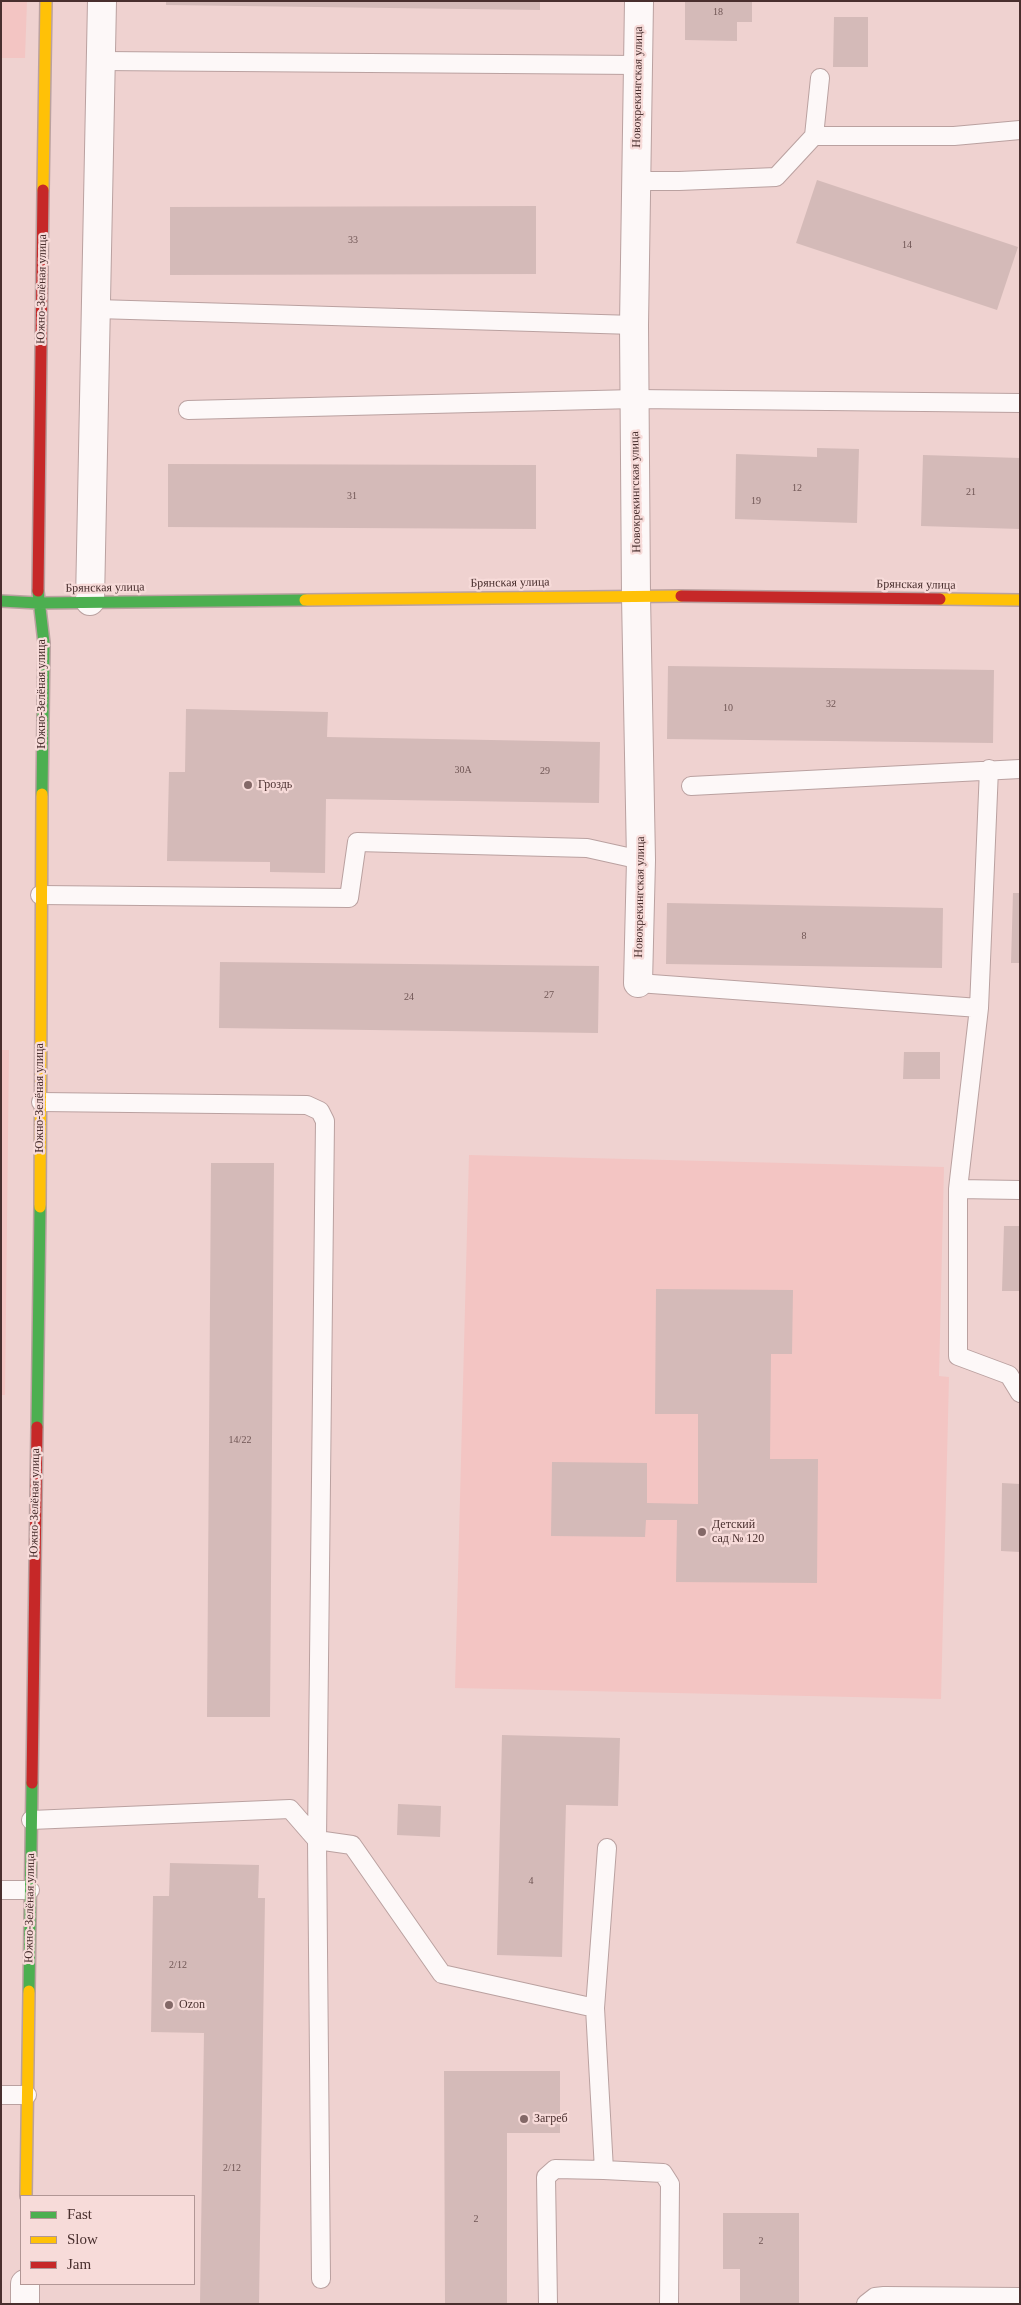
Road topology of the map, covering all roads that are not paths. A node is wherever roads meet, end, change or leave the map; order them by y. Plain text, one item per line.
1 (46, 1) edge
2 (102, 1) edge
3 (639, 1) edge
4 (101, 61) junction
5 (638, 65) junction
6 (820, 78) dead end
7 (1020, 130) edge
8 (814, 136) junction
9 (636, 180) junction
10 (97, 309) junction
11 (634, 326) junction
12 (634, 399) junction
13 (1020, 403) edge
14 (188, 410) dead end
15 (636, 596) junction
16 (1020, 600) edge
17 (1, 601) edge
18 (90, 601) junction
19 (38, 603) junction
20 (989, 770) junction
21 (1020, 770) edge
22 (691, 786) dead end
23 (641, 860) junction
24 (40, 895) junction
25 (638, 983) joint
26 (979, 1008) junction
27 (41, 1102) junction
28 (958, 1189) junction
29 (1020, 1190) edge
30 (1020, 1394) edge
31 (31, 1820) junction
32 (317, 1840) junction
33 (607, 1848) dead end
34 (1, 1890) edge
35 (30, 1890) junction
36 (595, 2008) junction
37 (1, 2095) edge
38 (27, 2095) junction
39 (604, 2170) junction
40 (26, 2195) edge
41 (321, 2279) dead end
42 (25, 2285) edge
43 (1020, 2297) edge
44 (25, 2304) edge
45 (548, 2304) edge
46 (669, 2304) edge
47 (866, 2304) edge

1 - 19 street, Южно-Зелёная улица
2 - 4 street
3 - 5 street, Новокрекингская улица
4 - 5 lane
4 - 10 street
5 - 9 street, Новокрекингская улица
6 - 8 lane
7 - 8 lane
8 - 9 lane
9 - 11 street, Новокрекингская улица
10 - 11 lane
10 - 18 street
11 - 12 street, Новокрекингская улица
12 - 13 lane
12 - 14 lane
12 - 15 street, Новокрекингская улица
15 - 16 street, Брянская улица
15 - 18 street, Брянская улица
15 - 23 street, Новокрекингская улица
17 - 19 street, Брянская улица
18 - 19 street, Брянская улица
19 - 24 street, Южно-Зелёная улица
20 - 21 lane
20 - 22 lane
20 - 26 lane
23 - 24 lane
23 - 25 street, Новокрекингская улица
24 - 27 street, Южно-Зелёная улица
25 - 26 lane
26 - 28 lane
27 - 31 street, Южно-Зелёная улица
27 - 32 lane
28 - 29 lane
28 - 30 lane
31 - 32 lane
31 - 35 street, Южно-Зелёная улица
32 - 36 lane
32 - 41 lane
33 - 36 lane
34 - 35 lane
35 - 38 street, Южно-Зелёная улица
36 - 39 lane
37 - 38 lane
38 - 40 street, Южно-Зелёная улица
39 - 45 lane
39 - 46 lane
42 - 44 street
43 - 47 lane

